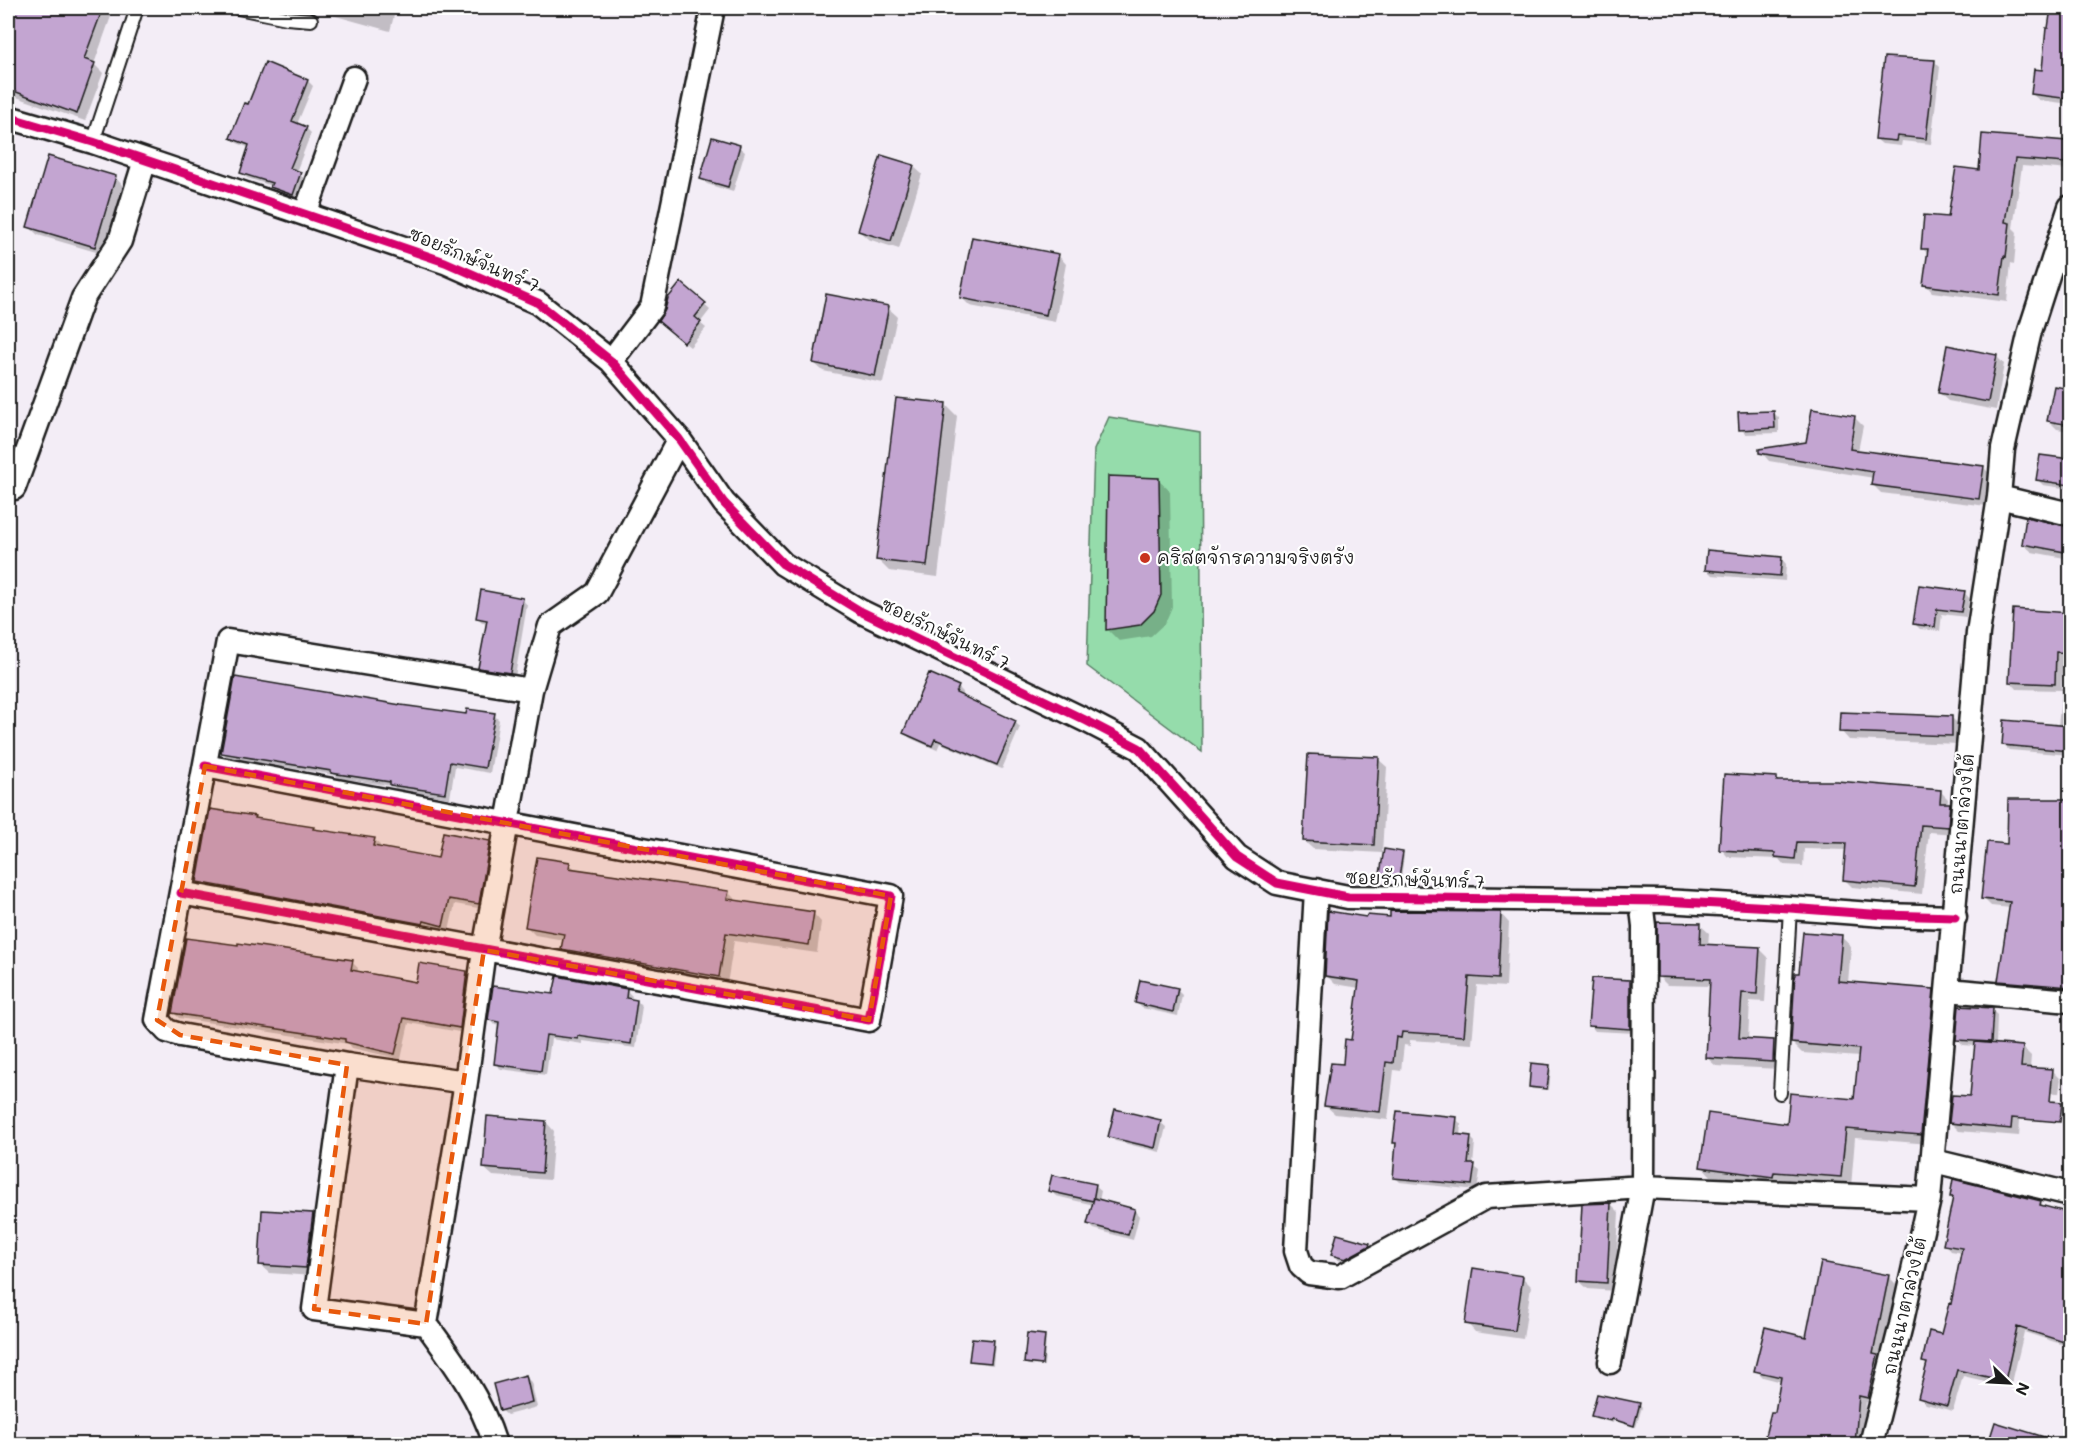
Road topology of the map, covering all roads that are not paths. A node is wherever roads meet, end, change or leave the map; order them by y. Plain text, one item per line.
1 (137, 8) edge
2 (238, 8) edge
3 (713, 8) edge
4 (311, 20) dead end
5 (354, 78) dead end
6 (8, 117) edge
7 (93, 142) junction
8 (145, 160) junction
9 (2070, 207) edge
10 (305, 214) junction
11 (611, 362) junction
12 (679, 440) junction
13 (8, 487) edge
14 (1999, 497) junction
15 (2070, 514) edge
16 (531, 690) junction
17 (205, 766) junction
18 (506, 822) junction
19 (1316, 890) junction
20 (181, 893) junction
21 (1641, 901) junction
22 (1790, 908) junction
23 (1955, 917) junction
24 (484, 950) junction
25 (1948, 990) junction
26 (2070, 1001) edge
27 (347, 1065) junction
28 (466, 1082) junction
29 (1780, 1093) dead end
30 (1934, 1161) junction
31 (1643, 1187) junction
32 (2070, 1194) edge
33 (1929, 1199) junction
34 (426, 1324) junction
35 (1610, 1362) dead end
36 (495, 1444) edge
37 (1871, 1444) edge

1 - 7 lane
2 - 4 lane
3 - 11 street
5 - 10 street
6 - 7 street, ซอยรักษ์จันทร์ 7
7 - 8 street, ซอยรักษ์จันทร์ 7
8 - 10 street, ซอยรักษ์จันทร์ 7
8 - 13 street
9 - 14 street, ถนนนาตาล่วงใต้
10 - 11 street, ซอยรักษ์จันทร์ 7
11 - 12 street, ซอยรักษ์จันทร์ 7
12 - 16 street
12 - 19 street, ซอยรักษ์จันทร์ 7
14 - 15 street
14 - 23 street, ถนนนาตาล่วงใต้
16 - 17 street
16 - 18 street
17 - 18 street
17 - 20 street
18 - 24 street
18 - 24 street
19 - 21 street, ซอยรักษ์จันทร์ 7
19 - 31 street
20 - 24 street
20 - 27 street
21 - 22 street, ซอยรักษ์จันทร์ 7
21 - 31 street
22 - 23 street, ซอยรักษ์จันทร์ 7
22 - 29 lane
23 - 25 street, ถนนนาตาล่วงใต้
24 - 28 street
25 - 26 street
25 - 30 street, ถนนนาตาล่วงใต้
27 - 28 street
27 - 34 street
28 - 34 street
30 - 32 street
30 - 33 street, ถนนนาตาล่วงใต้
31 - 33 street
31 - 35 street
33 - 37 street, ถนนนาตาล่วงใต้
34 - 36 street

